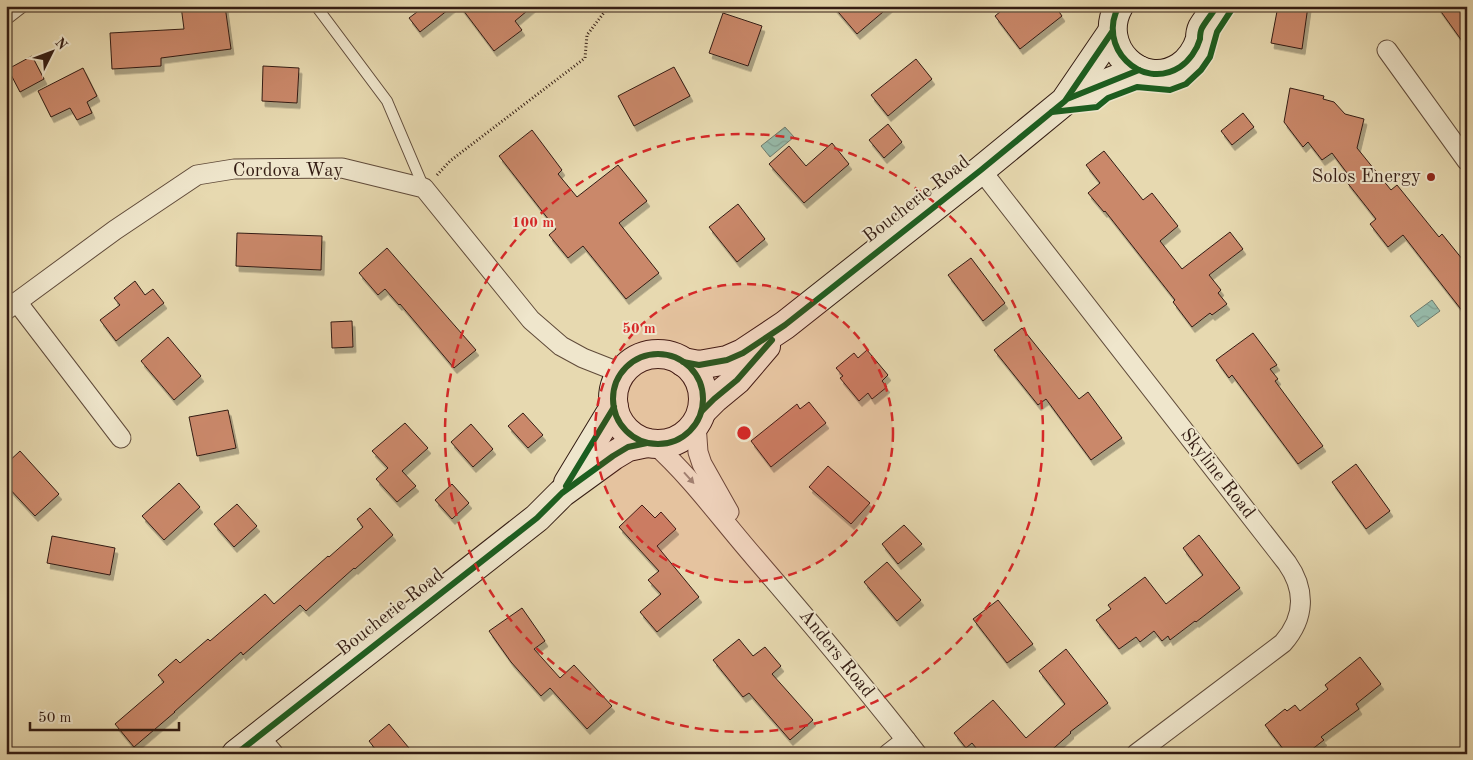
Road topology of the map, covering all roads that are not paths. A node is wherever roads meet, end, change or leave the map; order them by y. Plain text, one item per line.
1 (24, 6) edge
2 (316, 6) edge
3 (1118, 6) edge
4 (1217, 6) edge
5 (1198, 18) edge
6 (6, 20) edge
7 (1112, 32) junction
8 (1387, 50) dead end
9 (1139, 70) junction
10 (1067, 99) junction
11 (1467, 161) edge
12 (981, 170) junction
13 (424, 188) junction
14 (12, 306) edge
15 (785, 324) junction
16 (683, 362) junction
17 (622, 373) junction
18 (614, 407) junction
19 (699, 418) junction
20 (121, 438) dead end
21 (650, 443) junction
22 (562, 493) junction
23 (754, 557) junction
24 (266, 745) edge
25 (911, 747) edge
26 (236, 754) edge
27 (888, 754) edge
28 (1136, 754) edge

1 - 6 lane
2 - 13 lane
3 - 7 main road, Boucherie Road
4 - 5 main road, Boucherie Road
5 - 9 main road, Boucherie Road
7 - 9 main road
7 - 10 main road, Boucherie Road
8 - 11 street
9 - 10 main road, Boucherie Road
10 - 12 main road, Boucherie Road
12 - 15 main road, Boucherie Road
12 - 28 street, Skyline Road
13 - 14 street, Cordova Way
13 - 17 street
14 - 20 street
15 - 16 main road, Boucherie Road
15 - 19 main road, Boucherie Road
16 - 17 main road
16 - 19 main road
17 - 18 main road
18 - 21 main road
18 - 22 main road, Boucherie Road
19 - 21 main road
19 - 23 street, Anders Road
21 - 22 main road, Boucherie Road
21 -> 23 street, Anders Road
22 - 24 main road, Boucherie Road
23 - 25 street, Anders Road
24 - 26 main road, Boucherie Road
25 - 27 street

